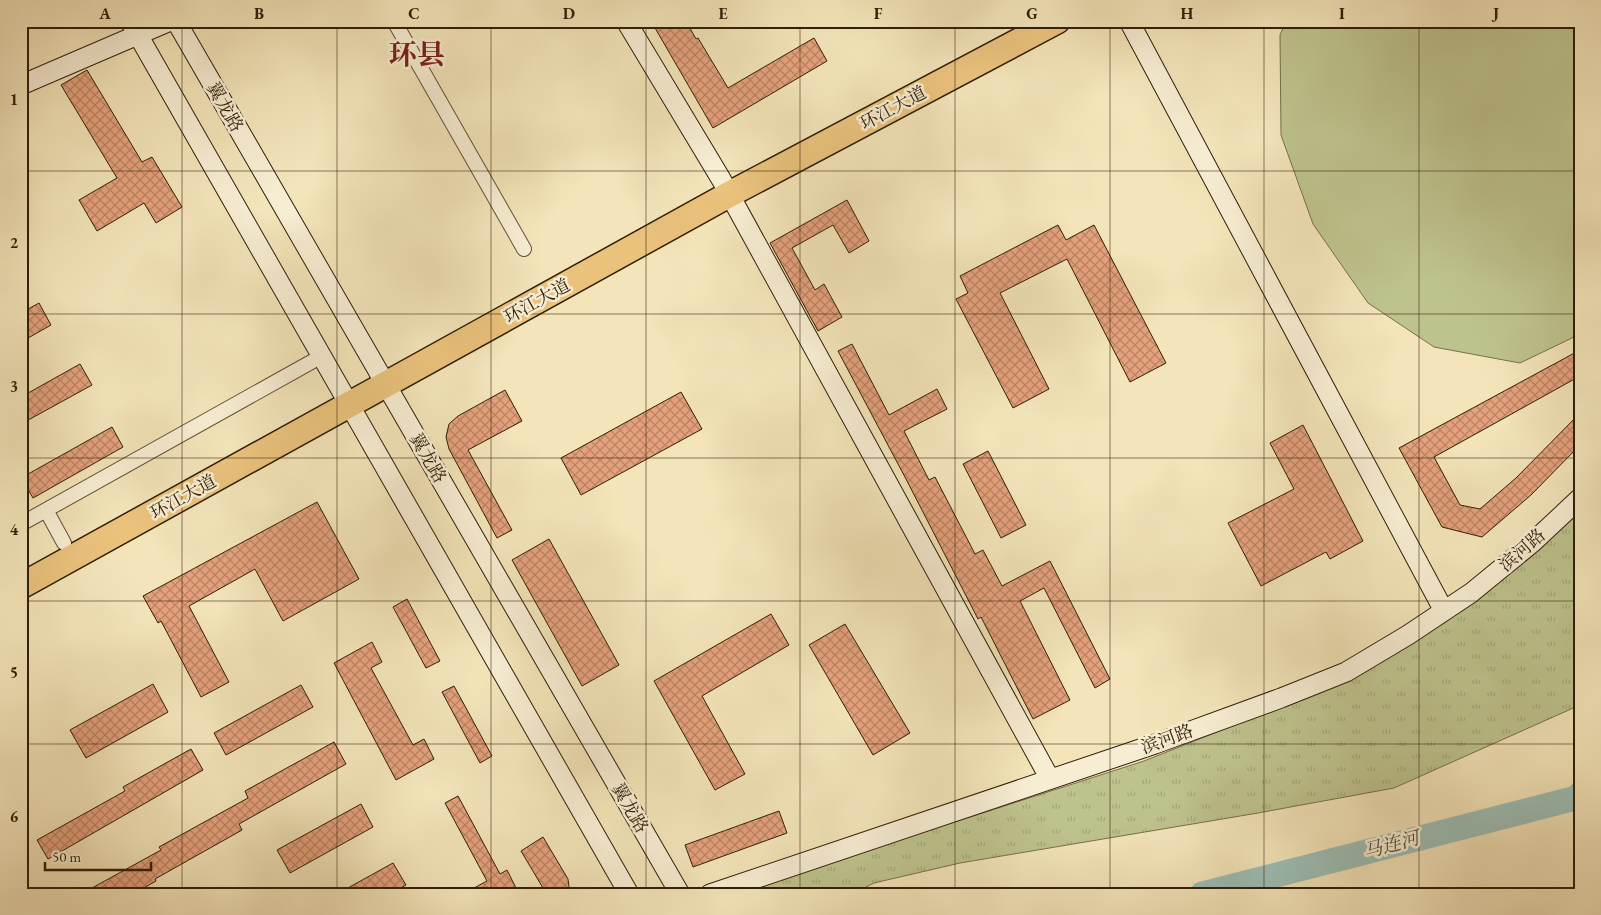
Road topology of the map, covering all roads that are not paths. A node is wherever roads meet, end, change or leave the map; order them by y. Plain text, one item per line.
1 (170, 21) edge
2 (176, 21) edge
3 (394, 21) edge
4 (626, 21) edge
5 (1020, 21) edge
6 (1057, 21) edge
7 (1129, 21) edge
8 (134, 28) edge
9 (21, 85) edge
10 (726, 187) junction
11 (524, 249) dead end
12 (322, 356) junction
13 (382, 378) junction
14 (346, 397) junction
15 (1580, 498) edge
16 (46, 510) junction
17 (21, 524) edge
18 (64, 543) junction
19 (21, 567) edge
20 (21, 586) edge
21 (1444, 611) junction
22 (1050, 779) junction
23 (21, 889) edge
24 (24, 894) edge
25 (629, 894) edge
26 (680, 894) edge
27 (710, 894) edge

1 - 8 main road
2 - 13 main road, 翼龙路
3 - 11 street
4 - 10 main road
5 - 10 highway, 环江大道
6 - 10 highway, 环江大道
7 - 21 main road
8 - 9 main road
8 - 12 main road
10 - 13 highway, 环江大道
10 - 22 main road
12 - 14 main road
12 - 16 street
13 - 14 highway, 环江大道
13 - 26 main road, 翼龙路
14 - 18 highway, 环江大道
14 - 20 highway, 环江大道
14 - 25 main road
15 - 21 main road, 滨河路
16 - 17 street
16 - 18 street
18 - 19 highway, 环江大道
21 - 22 main road, 滨河路
22 - 27 main road, 滨河路
23 - 24 street

